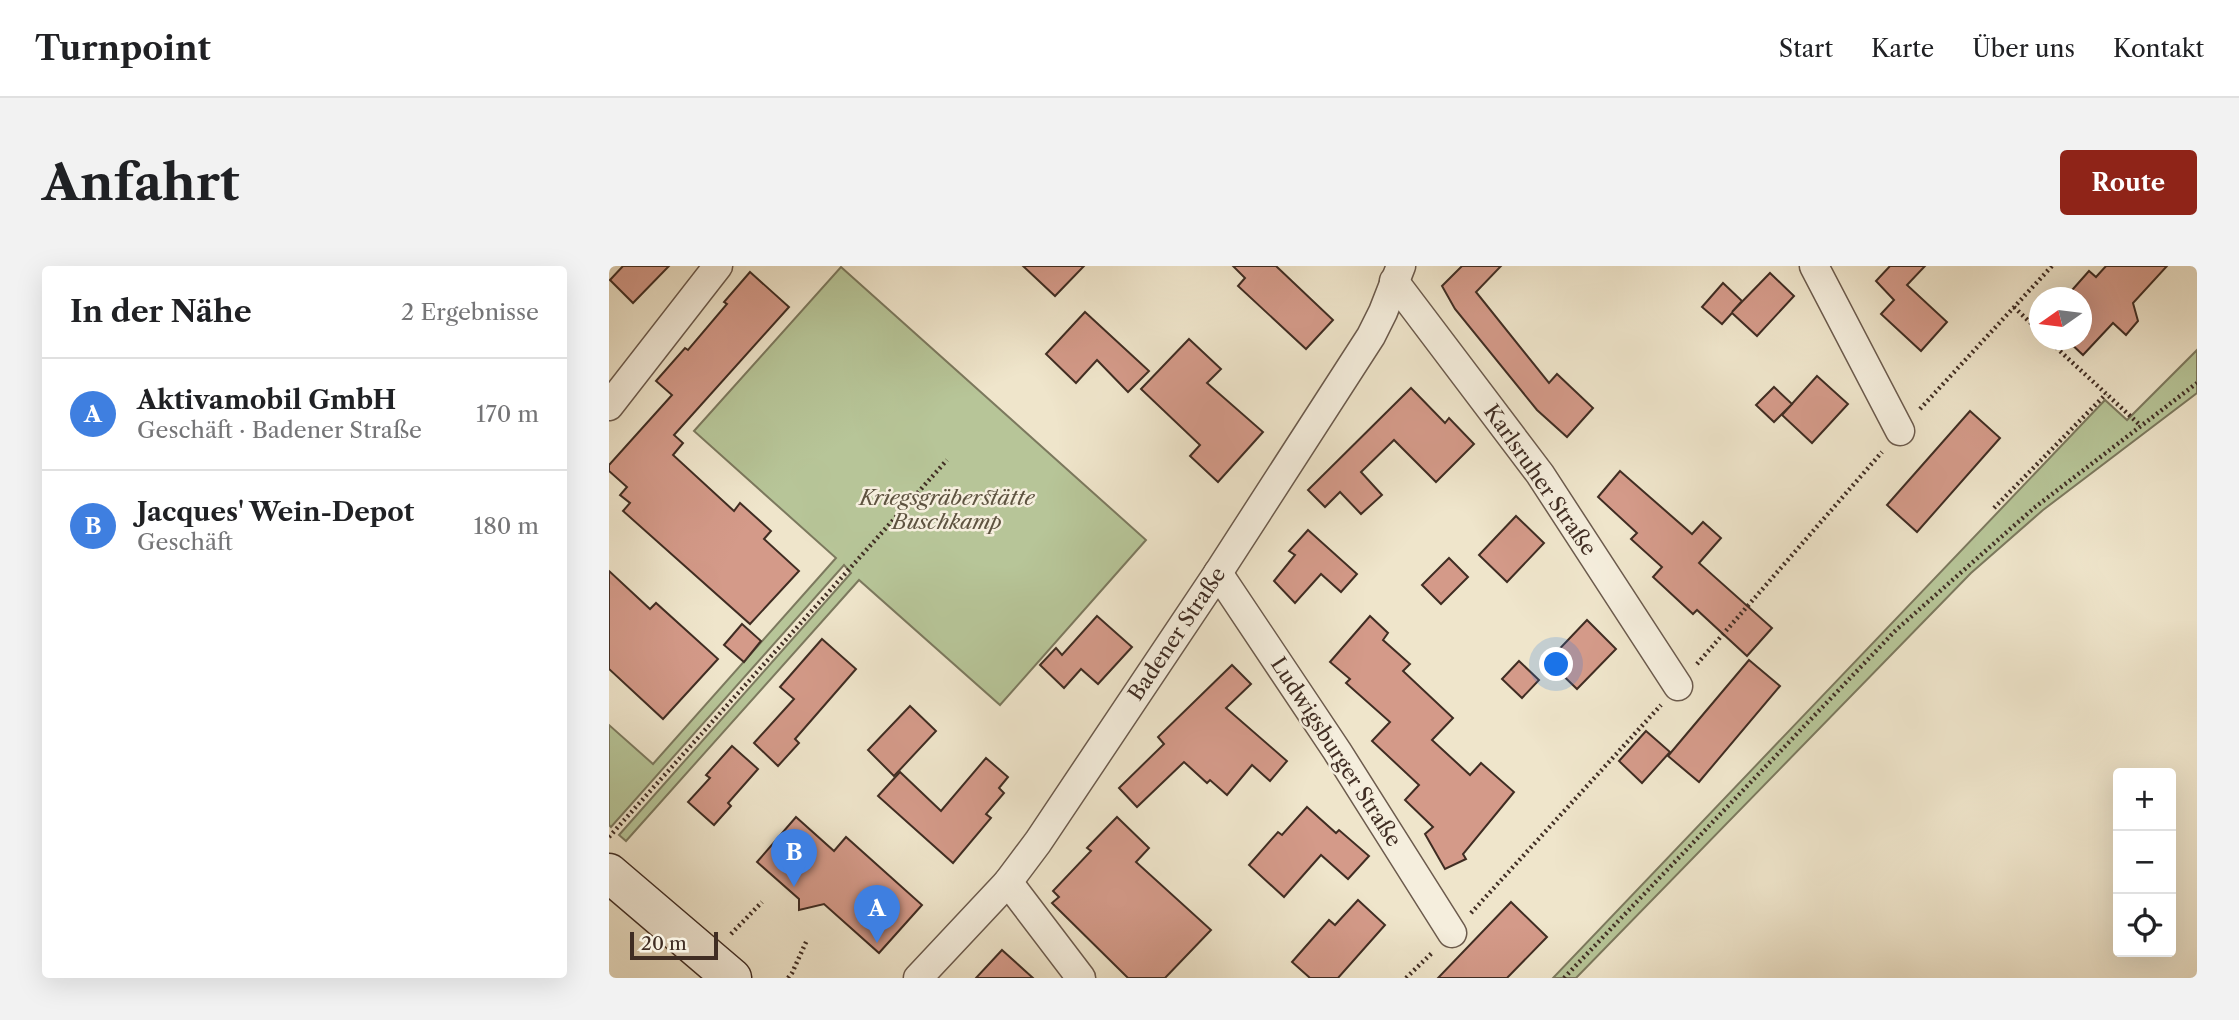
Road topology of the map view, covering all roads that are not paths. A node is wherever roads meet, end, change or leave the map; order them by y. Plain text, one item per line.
1 (718, 266) edge
2 (1814, 266) edge
3 (1398, 273) edge
4 (609, 406) edge
5 (1900, 431) road end
6 (1219, 573) junction
7 (1678, 686) road end
8 (609, 873) edge
9 (1008, 882) junction
10 (1452, 933) road end
11 (721, 968) edge
12 (918, 978) edge
13 (1080, 978) edge

1 - 4 street
2 - 5 street
3 - 6 street, Badener Straße
3 - 7 street, Karlsruher Straße
6 - 9 street, Badener Straße
6 - 10 street, Ludwigsburger Straße
8 - 11 main road
9 - 12 street, Badener Straße
9 - 13 street

